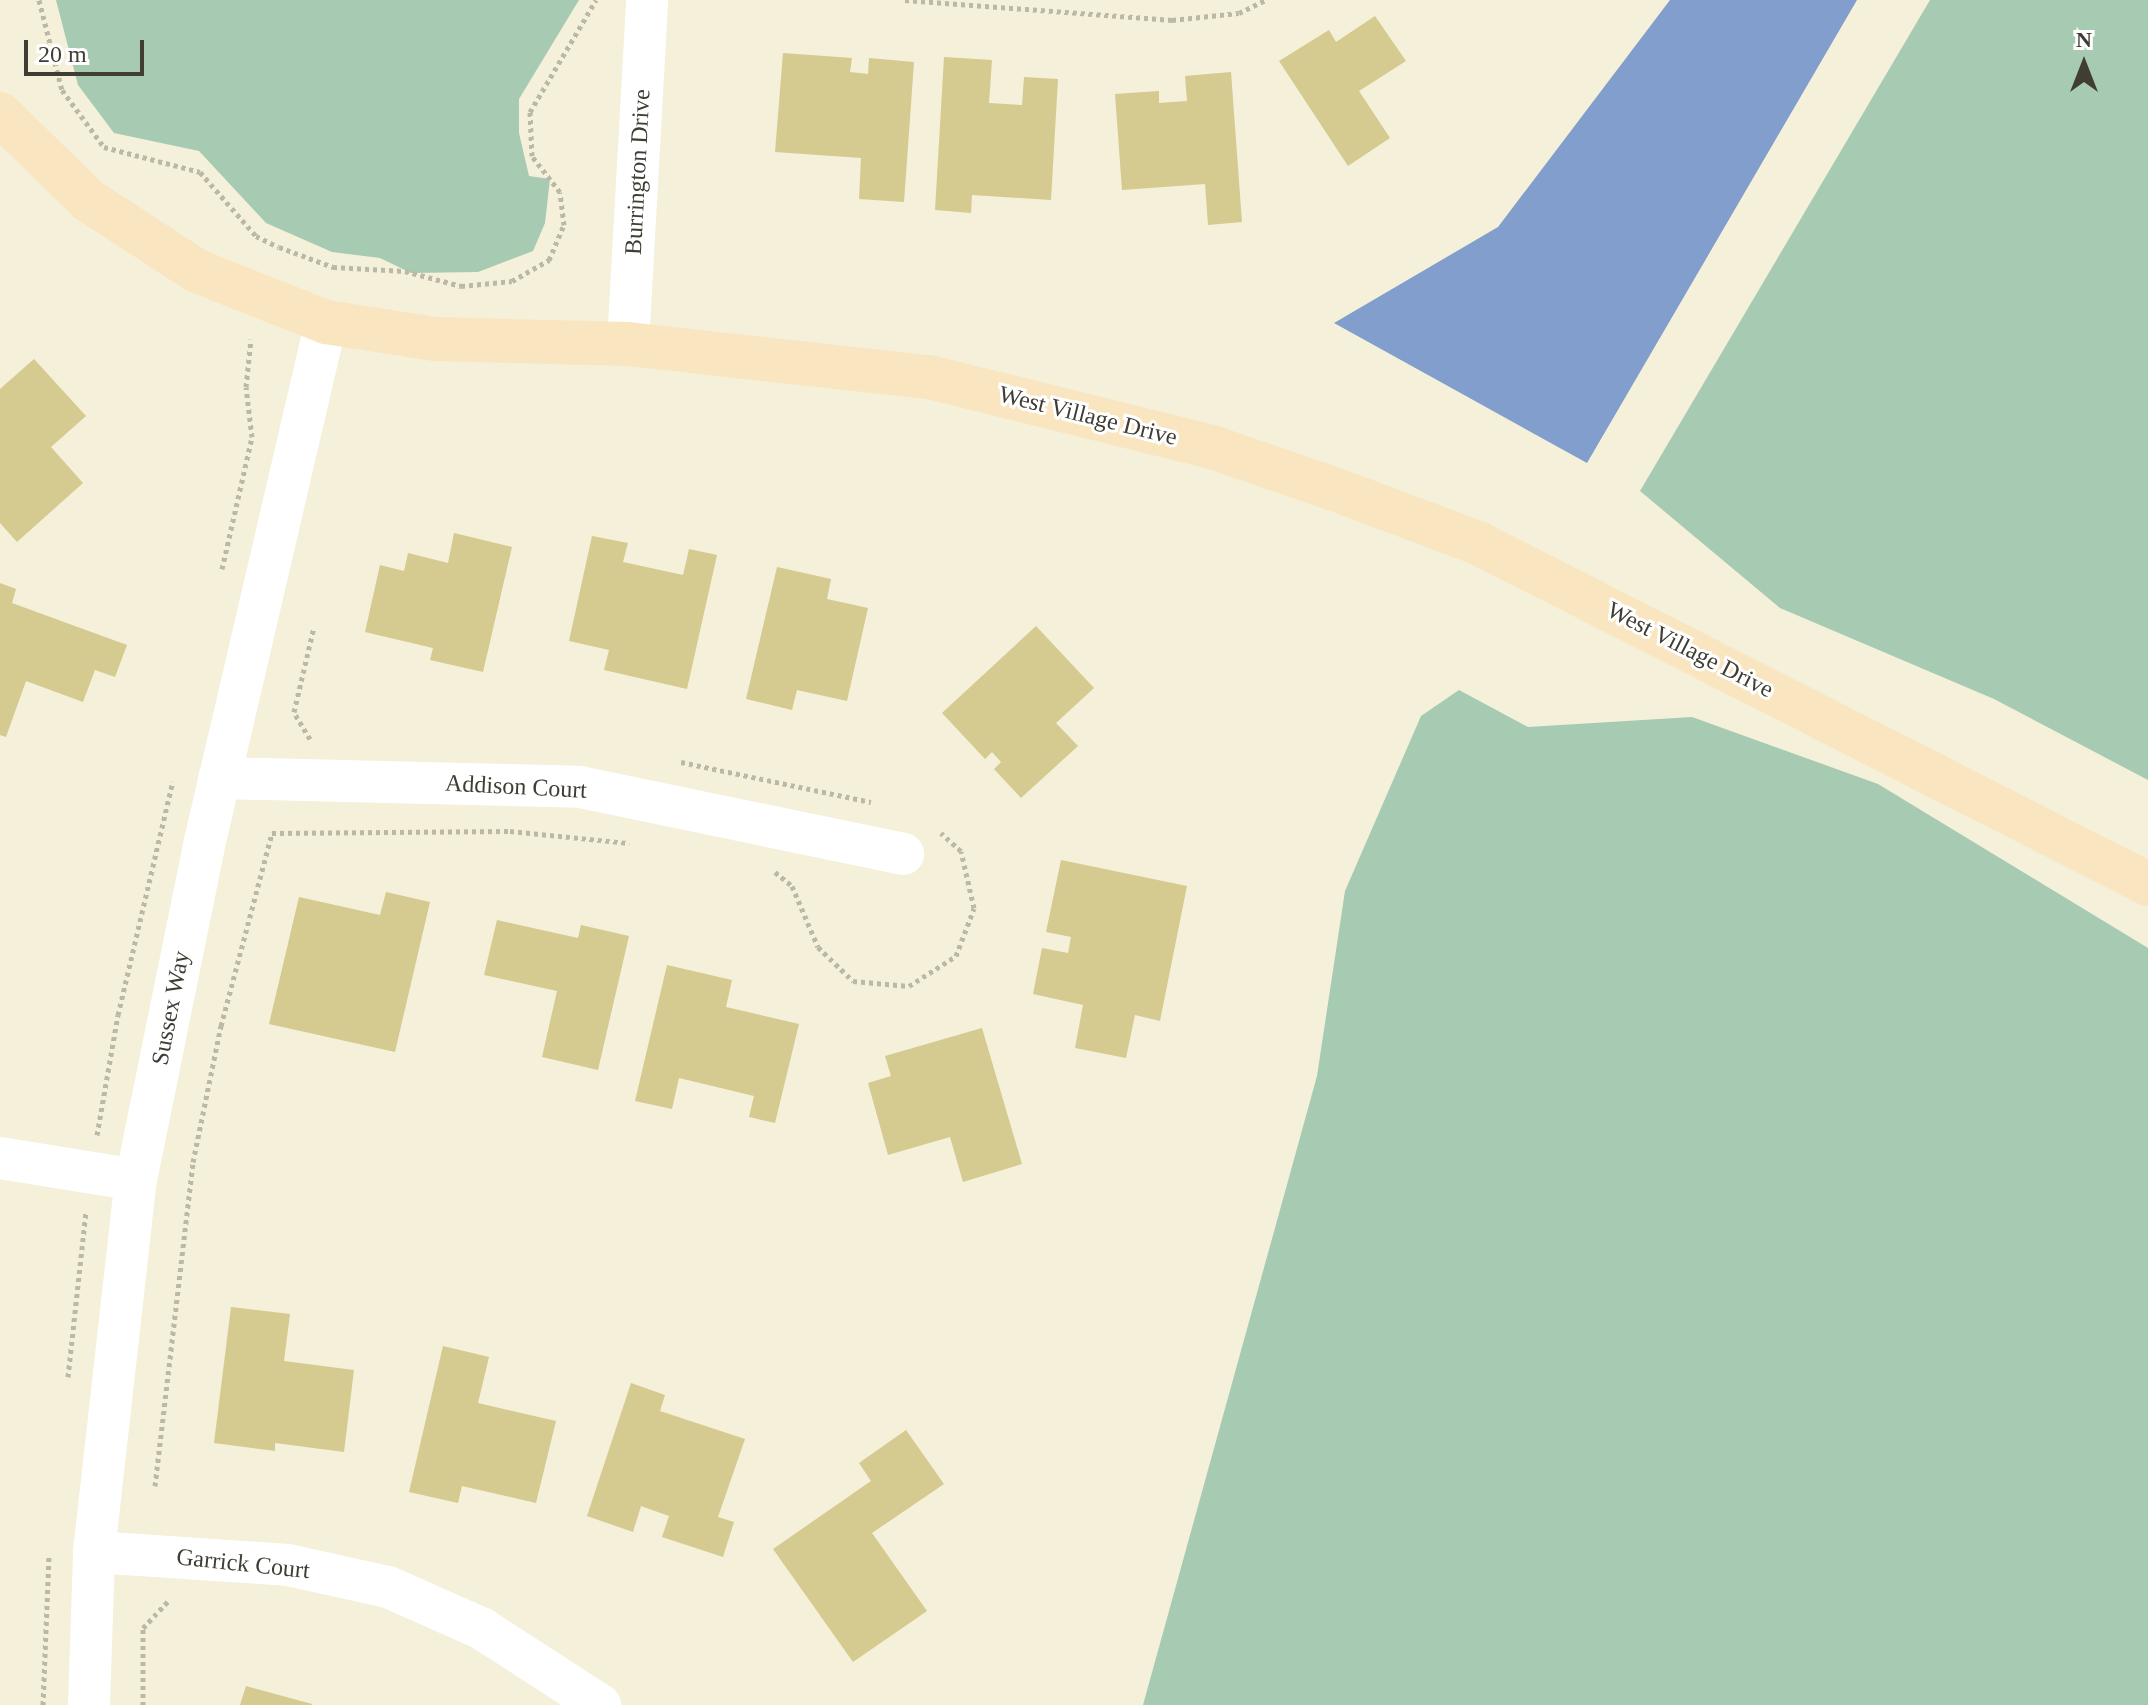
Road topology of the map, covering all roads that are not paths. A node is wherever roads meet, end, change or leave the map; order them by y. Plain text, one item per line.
1 (647, 0) edge
2 (0, 114) edge
3 (326, 322) junction
4 (628, 344) junction
5 (219, 778) junction
6 (903, 854) dead end
7 (2148, 884) edge
8 (0, 1158) edge
9 (136, 1180) junction
10 (94, 1552) junction
11 (89, 1705) edge
12 (600, 1705) edge

1 - 4 street, Burrington Drive
2 - 3 street, West Village Drive
3 - 4 street, West Village Drive
3 - 5 street, Sussex Way
4 - 7 street, West Village Drive
5 - 6 street, Addison Court
5 - 9 street, Sussex Way
8 - 9 street
9 - 10 street, Sussex Way
10 - 11 street, Sussex Way
10 - 12 street, Garrick Court

